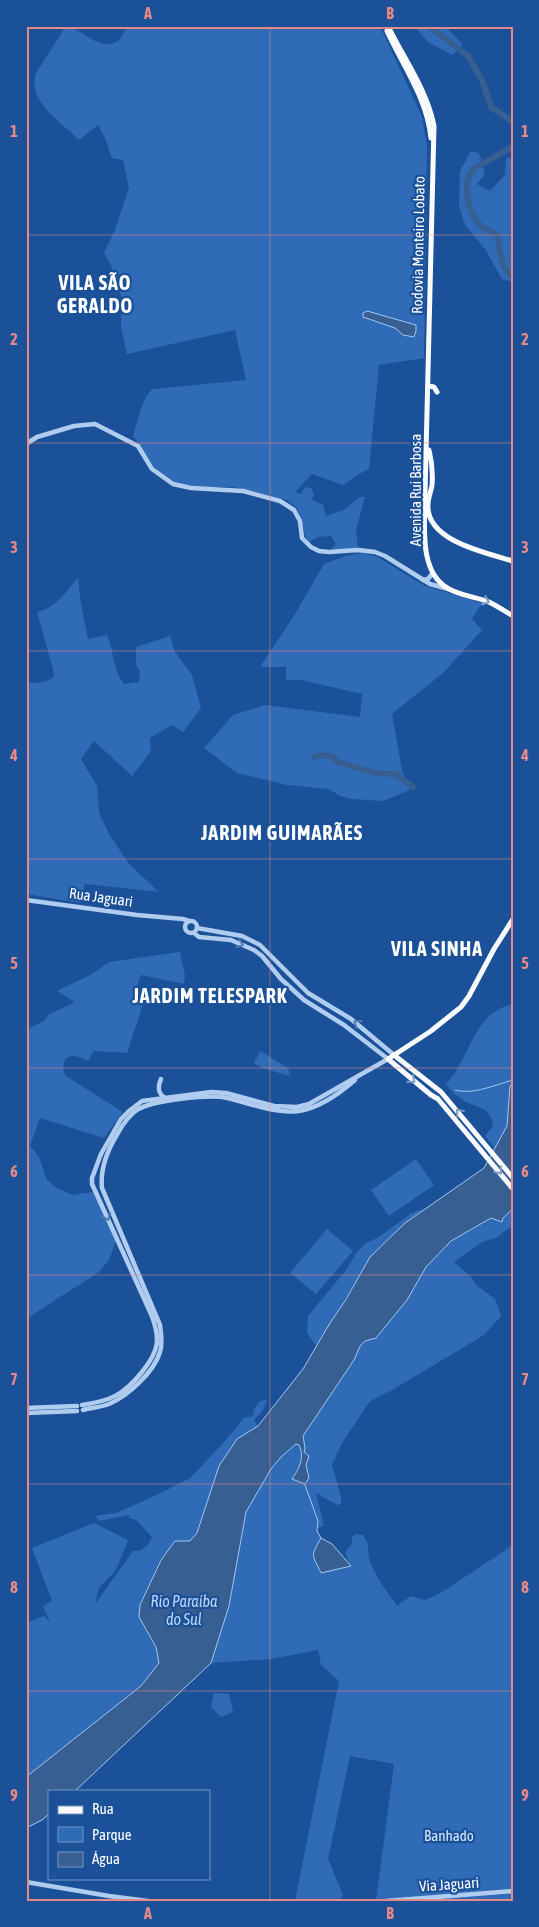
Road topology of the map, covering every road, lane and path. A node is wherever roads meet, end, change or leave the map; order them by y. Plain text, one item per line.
1 (387, 26) edge
2 (428, 342) joint
3 (428, 386) junction
4 (437, 392) dead end
5 (26, 444) edge
6 (427, 445) junction
7 (434, 523) junction
8 (424, 524) junction
9 (513, 561) edge
10 (432, 574) junction
11 (423, 580) junction
12 (450, 589) junction
13 (513, 616) edge
14 (26, 900) edge
15 (513, 919) edge
16 (187, 923) junction
17 (197, 928) junction
18 (194, 933) junction
19 (279, 965) junction
20 (273, 970) junction
21 (288, 974) junction
22 (281, 979) junction
23 (394, 1055) junction
24 (388, 1059) junction
25 (362, 1075) junction
26 (161, 1079) dead end
27 (166, 1098) junction
28 (142, 1104) junction
29 (94, 1174) junction
30 (101, 1175) junction
31 (513, 1178) edge
32 (102, 1188) junction
33 (513, 1189) edge
34 (95, 1190) junction
35 (26, 1408) edge
36 (80, 1408) junction
37 (26, 1413) edge
38 (26, 1882) edge
39 (513, 1892) edge
40 (148, 1901) edge
41 (386, 1901) edge

1 - 2 main road, Rodovia Monteiro Lobato
2 - 3 main road, Avenida Rui Barbosa
3 - 4 main road
3 - 6 main road, Avenida Rui Barbosa
5 - 11 street
6 - 7 main road
6 - 8 main road, Avenida Rui Barbosa
7 - 8 main road
7 - 9 main road
8 - 10 main road, Avenida Rui Barbosa
10 - 11 street
10 - 12 main road
11 - 12 street
12 -> 13 main road
14 - 16 street, Rua Jaguari
15 - 23 main road
16 - 17 street
16 - 18 street
17 - 18 street
17 - 19 street
18 -> 20 street
19 - 20 street
19 - 21 street
20 - 22 street
21 - 22 street
23 -> 21 street
22 - 24 street
23 - 24 main road
31 -> 23 main road
24 - 25 street
24 -> 33 main road
25 - 27 street
25 - 28 street
26 - 27 street
27 - 28 street
28 - 29 street
28 - 30 street
29 - 30 street
29 - 34 street
30 - 32 street
32 - 34 street
32 - 36 street
34 -> 36 street
35 - 36 street
36 - 37 street
38 - 40 street
39 - 41 street, Via Jaguari

